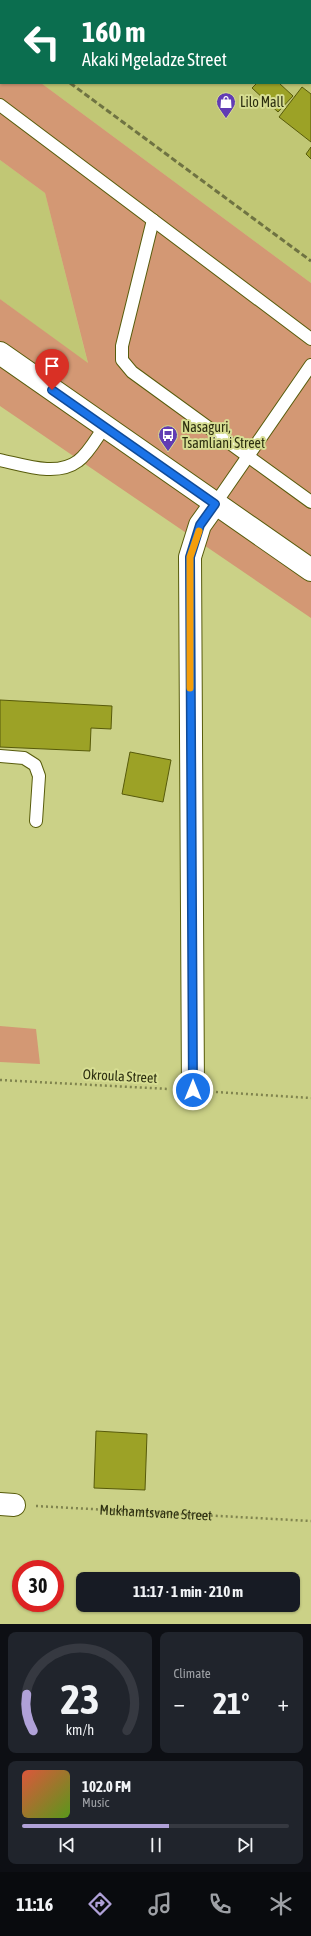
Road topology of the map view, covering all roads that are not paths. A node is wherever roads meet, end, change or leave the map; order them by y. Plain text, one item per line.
1 (0, 105) edge
2 (153, 220) junction
3 (311, 339) edge
4 (0, 353) edge
5 (311, 365) edge
6 (105, 426) junction
7 (248, 456) junction
8 (0, 460) edge
9 (311, 502) edge
10 (215, 504) junction
11 (311, 570) edge
12 (0, 756) edge
13 (36, 821) dead end
14 (193, 1090) road end

1 - 2 lane
2 - 3 lane
2 - 7 lane
4 - 6 street
5 - 7 lane
6 - 8 lane
6 - 10 street
7 - 9 lane
7 - 10 lane
10 - 11 street
10 - 14 street
12 - 13 lane

